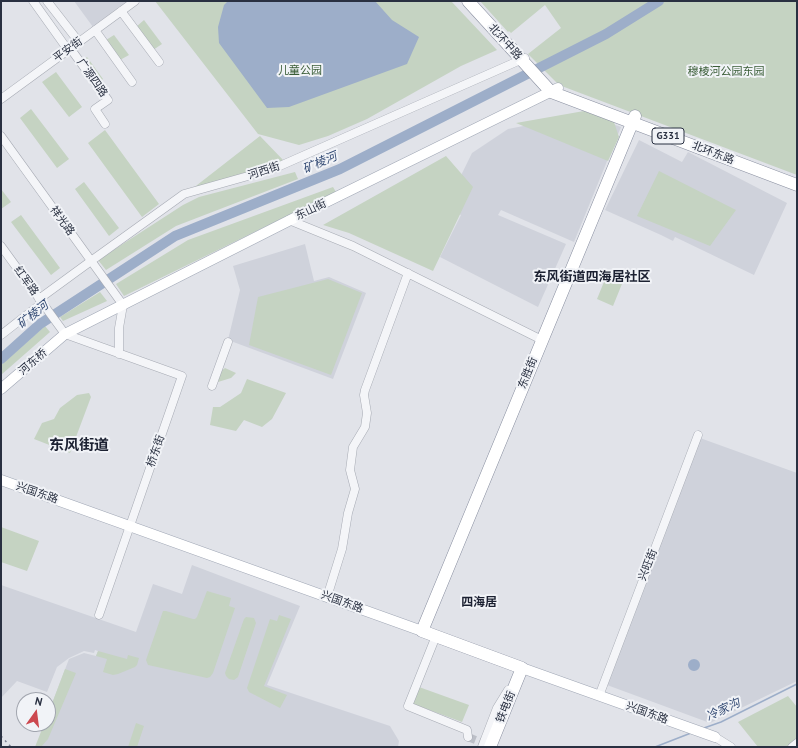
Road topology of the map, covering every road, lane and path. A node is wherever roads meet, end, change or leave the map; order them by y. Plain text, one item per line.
1 (32, 1) edge
2 (47, 1) edge
3 (135, 1) edge
4 (468, 1) edge
5 (476, 1) edge
6 (121, 11) junction
7 (95, 30) junction
8 (79, 42) junction
9 (69, 49) junction
10 (524, 58) junction
11 (159, 62) dead end
12 (132, 82) dead end
13 (550, 86) junction
14 (1, 99) edge
15 (634, 119) junction
16 (105, 124) dead end
17 (1, 136) edge
18 (797, 177) edge
19 (797, 185) edge
20 (289, 220) junction
21 (2, 250) edge
22 (91, 260) junction
23 (408, 273) junction
24 (40, 300) junction
25 (123, 305) junction
26 (63, 332) junction
27 (1, 335) edge
28 (542, 340) junction
29 (228, 342) dead end
30 (119, 354) junction
31 (212, 386) dead end
32 (1, 389) edge
33 (698, 435) dead end
34 (1, 480) edge
35 (130, 526) junction
36 (327, 597) junction
37 (99, 614) dead end
38 (422, 631) junction
39 (436, 636) junction
40 (522, 668) junction
41 (599, 696) junction
42 (468, 737) tunnel mouth
43 (714, 737) joint
44 (797, 743) edge
45 (482, 747) edge
46 (490, 747) edge
47 (731, 747) edge
48 (792, 747) edge

1 - 9 street, 广源四路
2 - 8 street, 广源四路
3 - 6 street, 平安街
4 - 10 highway, 北环中路 / G331
5 - 10 highway, 北环中路 / G331
6 - 7 street, 平安街
6 - 11 street
7 - 8 street, 平安街
7 - 12 street
8 - 9 street, 平安街
9 - 14 street, 平安街
9 - 16 street, 广源四路
10 - 13 highway, 北环中路 / G331
10 - 22 street, 河西街
13 - 15 highway, 北环东路 / G331
13 - 20 main road, 东山街
15 - 18 highway, 北环东路 / G331
15 - 19 highway, 北环东路 / G331
15 - 28 highway, 东胜街
17 - 22 street, 祥光路
20 - 23 street
20 - 25 main road, 东山街
21 - 24 street, 红军路
22 - 24 street, 河西街
22 - 25 street, 祥光路
23 - 28 street
23 - 36 street
24 - 26 street, 红军路
24 - 27 street, 河西街
25 - 26 main road, 东山街
25 - 30 street
26 - 30 street
26 - 32 main road, 河东桥
28 - 38 highway, 东胜街
29 - 31 street
30 - 35 street, 桥东街
33 - 41 street, 兴旺街
34 - 35 main road, 兴国东路
35 - 36 main road, 兴国东路
35 - 37 street, 桥东街
36 - 38 main road, 兴国东路
38 - 39 highway, 兴国东路
39 - 40 highway, 兴国东路
39 - 42 street
40 - 41 main road, 兴国东路
40 - 45 street
40 - 46 highway, 铁电街
41 - 43 main road, 兴国东路
43 - 47 street
44 - 48 street

